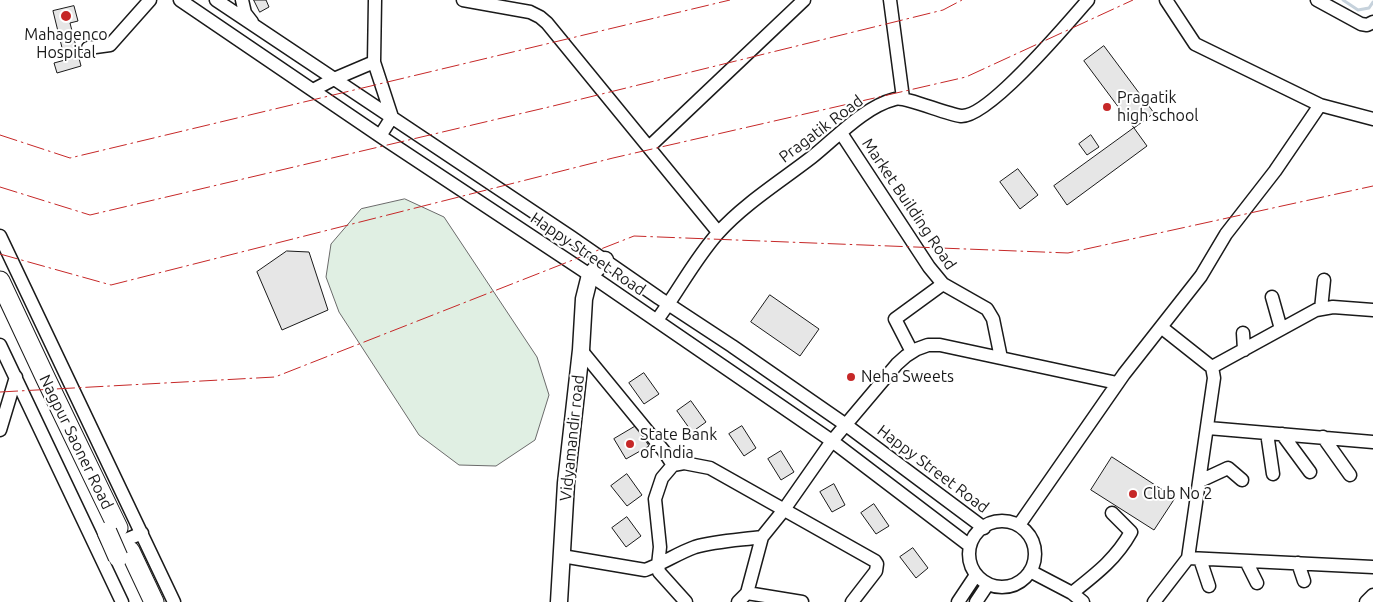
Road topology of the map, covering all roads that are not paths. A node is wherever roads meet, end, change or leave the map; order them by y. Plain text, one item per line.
1 (150, 0) edge
2 (180, 0) edge
3 (216, 0) edge
4 (242, 0) edge
5 (376, 0) edge
6 (472, 0) edge
7 (804, 0) edge
8 (890, 0) edge
9 (1088, 0) edge
10 (1166, 0) edge
11 (1317, 0) edge
12 (1373, 22) edge
13 (256, 27) junction
14 (88, 48) dead end
15 (374, 62) junction
16 (334, 79) junction
17 (313, 90) junction
18 (903, 98) junction
19 (1320, 105) junction
20 (392, 117) junction
21 (1373, 119) edge
22 (841, 133) junction
23 (380, 136) junction
24 (649, 147) junction
25 (718, 232) junction
26 (0, 236) edge
27 (582, 244) junction
28 (566, 259) junction
29 (604, 260) junction
30 (626, 274) junction
31 (590, 275) junction
32 (1324, 280) dead end
33 (0, 281) edge
34 (943, 284) junction
35 (611, 289) junction
36 (1272, 297) dead end
37 (669, 304) junction
38 (0, 305) edge
39 (1321, 309) junction
40 (1373, 310) edge
41 (657, 320) junction
42 (1161, 327) junction
43 (1281, 329) junction
44 (1243, 333) dead end
45 (0, 345) edge
46 (581, 350) junction
47 (1244, 350) junction
48 (912, 352) junction
49 (1000, 358) junction
50 (1212, 367) junction
51 (16, 377) junction
52 (1118, 383) junction
53 (846, 425) junction
54 (1208, 428) junction
55 (0, 430) edge
56 (1267, 433) junction
57 (1282, 434) junction
58 (1323, 437) junction
59 (832, 441) junction
60 (1373, 442) edge
61 (673, 465) junction
62 (1310, 472) dead end
63 (1273, 474) dead end
64 (1350, 475) dead end
65 (1242, 480) dead end
66 (1200, 481) junction
67 (783, 510) junction
68 (1112, 513) dead end
69 (1020, 526) junction
70 (984, 528) junction
71 (113, 530) junction
72 (142, 533) junction
73 (762, 537) junction
74 (970, 546) junction
75 (98, 552) junction
76 (124, 554) junction
77 (562, 556) junction
78 (1194, 558) junction
79 (1246, 561) junction
80 (1298, 563) junction
81 (658, 565) junction
82 (1373, 567) edge
83 (1030, 571) junction
84 (976, 575) junction
85 (1304, 581) dead end
86 (1257, 583) dead end
87 (988, 584) junction
88 (1209, 586) dead end
89 (1072, 594) junction
90 (1373, 595) edge
91 (742, 597) edge
92 (1162, 599) edge
93 (855, 601) edge
94 (122, 602) edge
95 (142, 602) edge
96 (154, 602) edge
97 (174, 602) edge
98 (559, 602) edge
99 (686, 602) edge
100 (802, 602) edge
101 (958, 602) edge
102 (976, 602) edge
103 (1083, 602) edge
104 (1366, 602) edge

1 - 14 street
2 - 17 street, Happy Street Road
3 - 13 street, Happy Street Road
4 - 13 street
5 - 15 street
6 - 24 street
7 - 24 street
8 - 18 street
9 - 18 street
10 - 19 street
11 - 12 street
13 - 16 street, Happy Street Road
15 - 16 street
15 - 20 street
16 - 17 street
16 - 20 street, Happy Street Road
17 - 23 street, Happy Street Road
18 - 22 street, Pragatik Road
19 - 21 street
19 - 42 street
20 - 23 street
20 - 27 street, Happy Street Road
22 - 25 street, Pragatik Road
22 - 34 street, Market Building Road
23 - 28 street, Happy Street Road
24 - 25 street
25 - 37 street, Pragatik Road
26 - 72 street
27 - 28 street
27 - 29 street, Happy Street Road
28 - 31 street, Happy Street Road
29 - 30 street, Happy Street Road
29 - 31 main road
30 - 35 street
30 - 37 street, Happy Street Road
31 - 35 street, Happy Street Road
31 - 46 main road, Vidyamandir road
32 - 39 street
33 - 71 highway, Nagpur Saoner Road
34 - 48 street
34 - 49 street, Market Building Road
35 - 41 street, Happy Street Road
36 - 43 street
37 - 41 street, Pragatik Road
37 - 53 street, Happy Street Road
38 - 71 highway, Nagpur Saoner Road
39 - 40 street
39 - 43 street
41 - 59 street, Happy Street Road
42 - 50 street
42 - 52 street
43 - 47 street
44 - 47 street
45 - 51 street, Nagpur Saoner Road
46 - 61 street
46 - 77 main road, Vidyamandir road
47 - 50 street
48 - 49 street
48 - 53 street
49 - 52 street
50 - 54 street
51 - 55 street
51 - 75 street, Nagpur Saoner Road
52 - 69 street
53 - 59 street
53 - 70 street, Happy Street Road
54 - 56 street
54 - 66 street
56 - 57 street
56 - 63 street
57 - 58 street
57 - 62 street
58 - 60 street
58 - 64 street
59 - 67 street
59 - 74 street, Happy Street Road
61 - 67 street
61 - 81 street
65 - 66 street
66 - 78 street
67 - 73 street
67 - 93 street
68 - 89 street
69 - 70 street
69 - 83 street
70 - 74 street
71 - 76 highway, Nagpur Saoner Road
72 - 75 street
72 - 97 street
73 - 81 street
73 - 91 street
74 - 84 street
75 - 94 street, Nagpur Saoner Road
76 - 95 highway, Nagpur Saoner Road
76 - 96 highway, Nagpur Saoner Road
77 - 81 street
77 - 98 main road, Vidyamandir road
78 - 79 street
78 - 88 street
78 - 92 street
79 - 80 street
79 - 86 street
80 - 82 street
80 - 85 street
81 - 99 street
83 - 87 street
83 - 89 street
84 - 87 street
84 - 101 street
87 - 102 street
89 - 103 street
90 - 104 street
91 - 100 street

